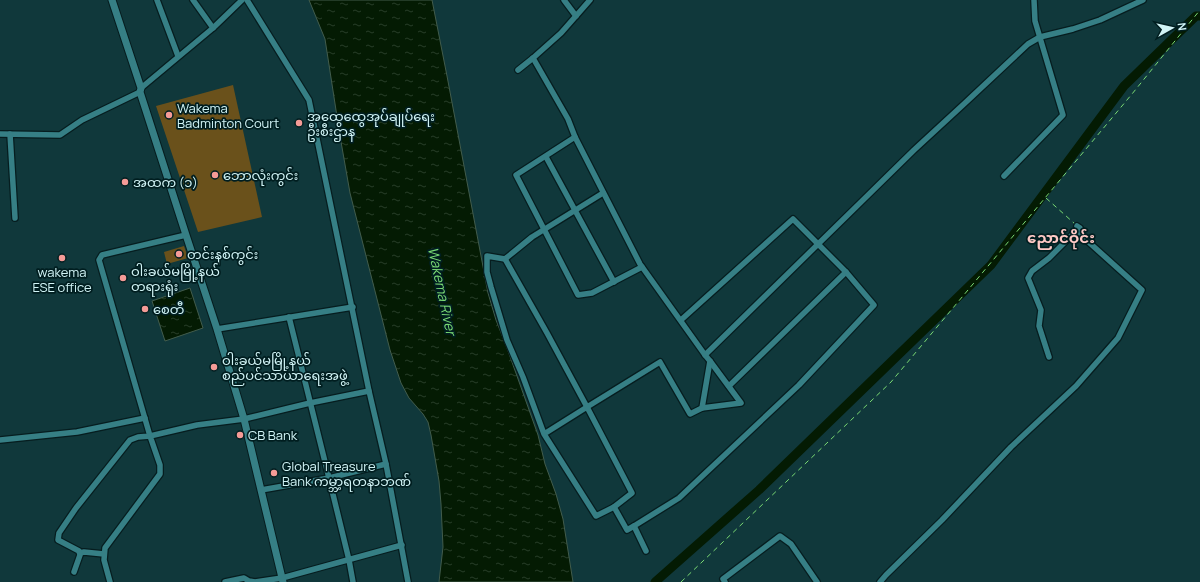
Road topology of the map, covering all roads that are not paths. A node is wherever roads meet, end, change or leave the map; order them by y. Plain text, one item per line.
1 (112, 0) edge
2 (157, 0) edge
3 (193, 0) edge
4 (242, 0) edge
5 (247, 0) edge
6 (564, 0) edge
7 (590, 0) edge
8 (1034, 0) edge
9 (1143, 0) edge
10 (576, 16) junction
11 (213, 28) junction
12 (1040, 37) junction
13 (178, 56) junction
14 (533, 58) junction
15 (518, 70) dead end
16 (140, 90) junction
17 (0, 134) edge
18 (10, 134) junction
19 (575, 137) junction
20 (546, 157) junction
21 (1004, 176) dead end
22 (603, 193) junction
23 (574, 210) junction
24 (15, 218) dead end
25 (544, 229) junction
26 (186, 235) junction
27 (818, 245) junction
28 (505, 259) junction
29 (642, 267) junction
30 (846, 272) junction
31 (614, 282) junction
32 (353, 307) junction
33 (289, 317) junction
34 (681, 320) junction
35 (217, 329) junction
36 (705, 356) junction
37 (1049, 357) dead end
38 (710, 361) junction
39 (729, 386) junction
40 (369, 392) junction
41 (310, 403) junction
42 (587, 407) junction
43 (702, 408) junction
44 (145, 418) junction
45 (244, 419) junction
46 (544, 434) junction
47 (150, 436) junction
48 (0, 440) edge
49 (386, 464) junction
50 (329, 478) junction
51 (261, 490) junction
52 (614, 507) junction
53 (634, 526) junction
54 (402, 545) junction
55 (646, 551) dead end
56 (80, 553) junction
57 (104, 554) junction
58 (349, 560) junction
59 (74, 572) dead end
60 (282, 580) edge
61 (110, 582) edge
62 (225, 582) edge
63 (353, 582) edge
64 (408, 582) edge
65 (725, 582) edge
66 (817, 582) edge
67 (880, 582) edge

1 - 16 street
2 - 13 street
3 - 11 street
4 - 11 street
5 - 32 street
6 - 10 street
7 - 10 street
8 - 12 street
9 - 12 street
10 - 14 street
11 - 13 street
12 - 21 street
12 - 27 street
13 - 16 street
14 - 15 street
14 - 19 street
16 - 18 street
16 - 26 street
17 - 18 street
18 - 24 street
19 - 20 street
19 - 22 street
20 - 23 street
20 - 25 street
22 - 23 street
22 - 29 street
23 - 25 street
23 - 31 street
25 - 28 street
25 - 31 street
26 - 35 street
26 - 44 street
27 - 30 street
27 - 34 street
27 - 36 street
28 - 42 street
28 - 46 street
29 - 31 street
29 - 34 street
30 - 39 street
30 - 53 street
32 - 33 street
32 - 40 street
33 - 35 street
33 - 41 street
34 - 36 street
35 - 45 street
36 - 38 street
37 - 67 street
38 - 39 street
38 - 43 street
39 - 43 street
40 - 41 street
40 - 49 street
41 - 45 street
41 - 50 street
42 - 43 street
42 - 46 street
42 - 52 street
44 - 47 street
44 - 48 street
45 - 47 street
45 - 51 street
46 - 52 street
47 - 56 street
47 - 57 street
49 - 50 street
49 - 54 street
50 - 51 street
50 - 58 street
51 - 60 street
52 - 53 street
53 - 55 street
54 - 58 street
54 - 64 street
56 - 57 street
56 - 59 street
57 - 61 street
58 - 60 street
58 - 63 street
60 - 62 street
65 - 66 street

